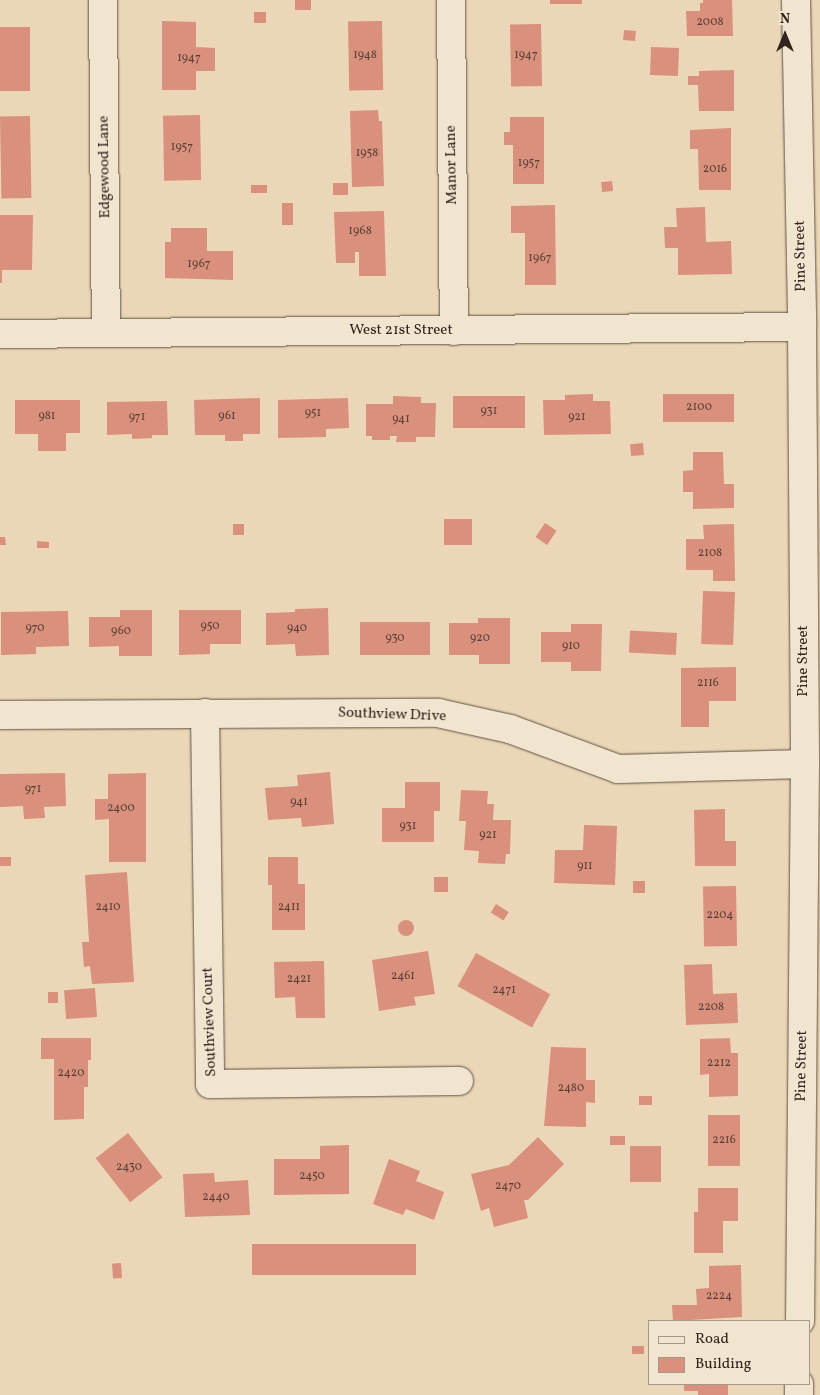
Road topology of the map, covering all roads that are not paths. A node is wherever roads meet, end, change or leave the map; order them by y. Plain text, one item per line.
1 (103, 0) edge
2 (450, 0) edge
3 (796, 0) edge
4 (802, 327) junction
5 (454, 331) junction
6 (106, 333) junction
7 (0, 334) edge
8 (205, 713) junction
9 (0, 715) edge
10 (805, 764) junction
11 (459, 1081) dead end
12 (800, 1320) edge

1 - 6 street, Edgewood Lane
2 - 5 street, Manor Lane
3 - 4 street, Pine Street
4 - 5 street, West 21st Street
4 - 10 street, Pine Street
5 - 6 street, West 21st Street
6 - 7 street, West 21st Street
8 - 9 street, Southview Drive
8 - 10 street, Southview Drive
8 - 11 street, Southview Court
10 - 12 street, Pine Street

